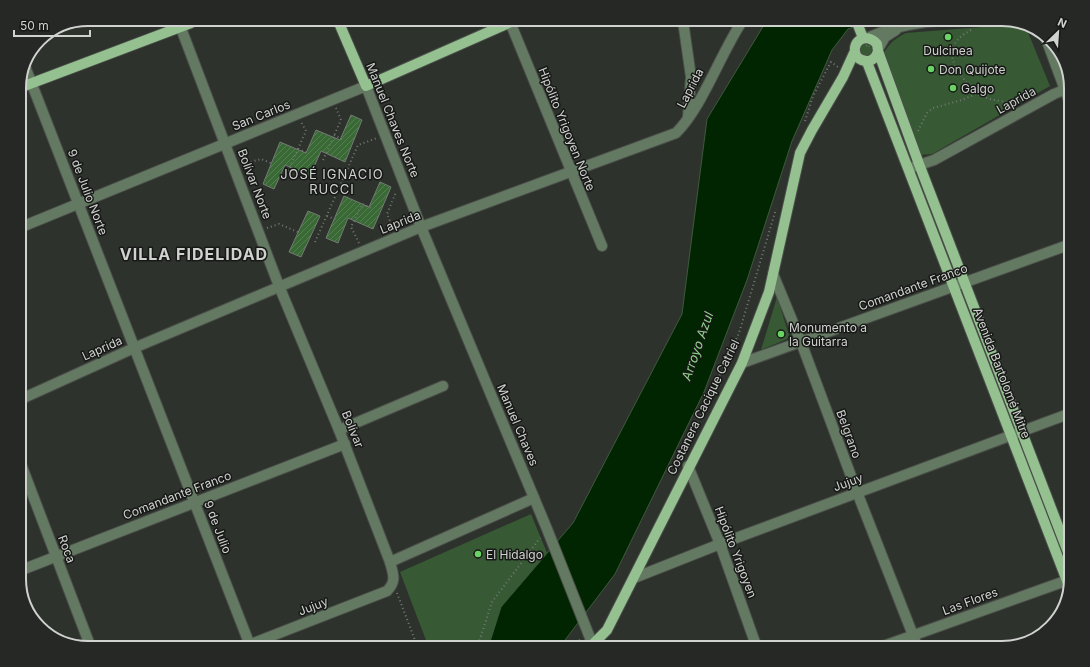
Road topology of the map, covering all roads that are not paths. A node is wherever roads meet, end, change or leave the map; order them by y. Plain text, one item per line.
1 (180, 26) edge
2 (340, 26) edge
3 (501, 26) edge
4 (512, 26) edge
5 (684, 26) edge
6 (739, 26) edge
7 (898, 26) edge
8 (907, 26) edge
9 (861, 31) edge
10 (878, 50) junction
11 (1052, 52) edge
12 (854, 53) junction
13 (867, 62) junction
14 (28, 73) edge
15 (1063, 77) edge
16 (32, 83) junction
17 (26, 85) edge
18 (366, 86) junction
19 (1064, 90) edge
20 (688, 121) junction
21 (226, 143) junction
22 (914, 166) junction
23 (570, 172) junction
24 (79, 204) junction
25 (26, 225) edge
26 (421, 227) junction
27 (602, 246) dead end
28 (1064, 247) edge
29 (773, 274) junction
30 (960, 284) junction
31 (280, 286) junction
32 (802, 342) junction
33 (134, 348) junction
34 (742, 363) junction
35 (444, 386) dead end
36 (26, 397) edge
37 (1064, 416) edge
38 (339, 430) junction
39 (1022, 432) junction
40 (1012, 435) junction
41 (345, 444) junction
42 (684, 464) junction
43 (26, 478) edge
44 (857, 492) junction
45 (534, 498) junction
46 (194, 502) junction
47 (1064, 542) edge
48 (720, 544) junction
49 (55, 556) junction
50 (390, 562) junction
51 (26, 568) edge
52 (1064, 569) edge
53 (634, 578) junction
54 (394, 584) joint
55 (1064, 584) edge
56 (913, 635) junction
57 (88, 641) edge
58 (246, 641) edge
59 (263, 641) edge
60 (591, 641) edge
61 (597, 641) edge
62 (755, 641) edge
63 (897, 641) edge
64 (915, 641) edge

1 - 16 main road
1 - 21 street, Bolívar Norte
2 - 18 main road, Manuel Chaves Norte
3 - 18 main road, San Carlos
4 - 23 street, Hipólito Yrigoyen Norte
5 - 20 street
6 - 20 street, Laprida
7 - 9 street
8 - 10 street
9 - 10 main road
9 - 12 main road
10 - 13 main road
10 - 22 main road
11 - 15 street
12 - 13 main road
12 - 29 main road, Costanera Cacique Catriel
13 - 22 main road
14 - 16 street, 9 de Julio Norte
16 - 17 main road
16 - 24 street, 9 de Julio Norte
18 - 21 street, San Carlos
18 - 26 street, Manuel Chaves Norte
19 - 22 street, Laprida
20 - 23 street, Laprida
21 - 24 street, San Carlos
21 - 31 street, Bolívar Norte
22 - 30 main road, Avenida Bartolomé Mitre
23 - 26 street, Laprida
23 - 27 street, Hipólito Yrigoyen Norte
24 - 25 street, San Carlos
24 - 33 street, 9 de Julio Norte
26 - 31 street, Laprida
26 - 45 street, Manuel Chaves
28 - 30 street, Comandante Franco
29 - 32 street, Belgrano
29 - 34 main road, Costanera Cacique Catriel
30 - 32 street, Comandante Franco
30 - 39 main road, Avenida Bartolomé Mitre
30 - 40 main road, Avenida Bartolomé Mitre
31 - 33 street, Laprida
31 - 38 street, Bolívar
32 - 34 street, Comandante Franco
32 - 44 street, Belgrano
33 - 36 street, Laprida
33 - 46 street, 9 de Julio
34 - 42 main road, Costanera Cacique Catriel
35 - 38 street
37 - 39 street, Jujuy
38 - 41 street, Bolívar
39 - 40 street, Jujuy
39 - 47 main road, Avenida Bartolomé Mitre
40 - 44 street, Jujuy
40 - 52 main road, Avenida Bartolomé Mitre
41 - 46 street, Comandante Franco
41 - 50 street, Bolívar
42 - 48 street, Hipólito Yrigoyen
42 - 53 main road, Costanera Cacique Catriel
43 - 49 street, Roca
44 - 48 street, Jujuy
44 - 56 street, Belgrano
45 - 50 street
45 - 60 street, Manuel Chaves
46 - 49 street, Comandante Franco
46 - 58 street, 9 de Julio
48 - 53 street, Jujuy
48 - 62 street, Hipólito Yrigoyen
49 - 51 street, Comandante Franco
49 - 57 street, Roca
50 - 54 street, Bolívar
53 - 61 main road, Costanera Cacique Catriel
54 - 59 street, Jujuy
55 - 56 street, Las Flores
56 - 63 street, Las Flores
56 - 64 street, Belgrano

